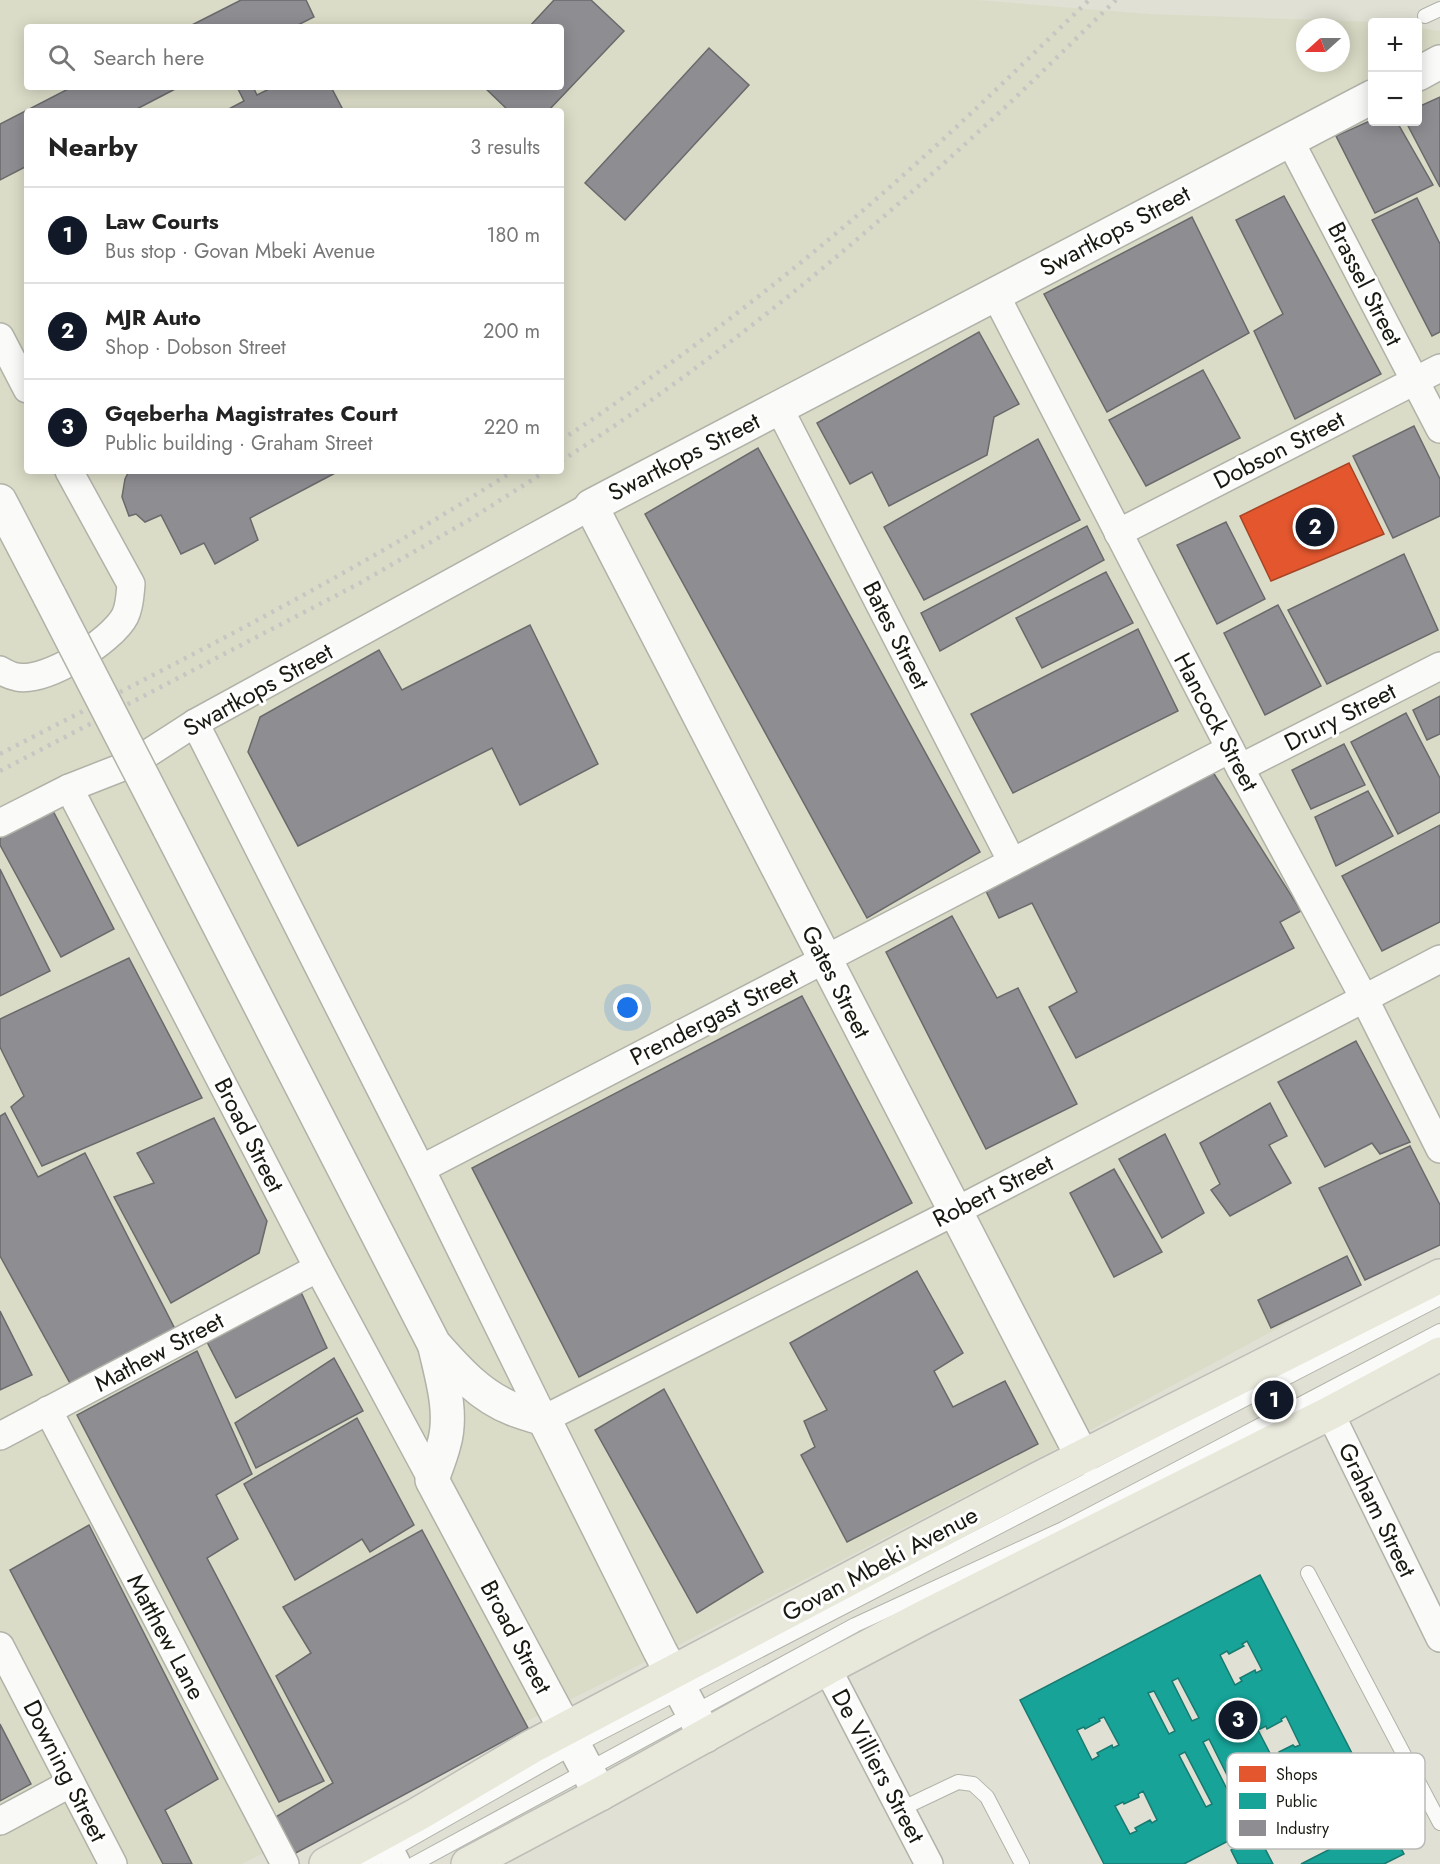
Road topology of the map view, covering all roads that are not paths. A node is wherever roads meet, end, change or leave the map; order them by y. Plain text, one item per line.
1 (1440, 9) edge
2 (1425, 16) dead end
3 (1440, 62) edge
4 (1422, 72) edge
5 (1368, 99) edge
6 (1289, 139) junction
7 (995, 294) junction
8 (13, 349) edge
9 (1440, 368) edge
10 (24, 380) edge
11 (1415, 381) junction
12 (779, 408) junction
13 (1440, 429) edge
14 (71, 474) edge
15 (0, 501) edge
16 (591, 506) junction
17 (1118, 533) junction
18 (1440, 666) edge
19 (0, 670) edge
20 (195, 723) junction
21 (1235, 759) junction
22 (69, 788) junction
23 (0, 823) edge
24 (1012, 862) junction
25 (824, 959) junction
26 (1440, 959) edge
27 (1364, 998) junction
28 (1440, 1149) edge
29 (421, 1168) junction
30 (956, 1211) junction
31 (318, 1268) junction
32 (1440, 1276) edge
33 (1440, 1298) edge
34 (1440, 1331) edge
35 (434, 1344) junction
36 (1440, 1354) edge
37 (48, 1410) junction
38 (1330, 1413) junction
39 (544, 1419) junction
40 (0, 1436) edge
41 (1083, 1458) junction
42 (432, 1480) junction
43 (1308, 1573) dead end
44 (1440, 1638) edge
45 (0, 1646) edge
46 (826, 1668) junction
47 (688, 1703) junction
48 (1403, 1753) edge
49 (582, 1760) junction
50 (71, 1783) junction
51 (1425, 1795) edge
52 (901, 1809) junction
53 (0, 1821) edge
54 (1440, 1823) edge
55 (376, 1854) edge
56 (113, 1864) edge
57 (285, 1864) edge
58 (326, 1864) edge
59 (414, 1864) edge
60 (468, 1864) edge
61 (929, 1864) edge
62 (1022, 1864) edge

1 - 2 lane
3 - 4 street
5 - 6 street, Swartkops Street
6 - 7 street, Swartkops Street
6 - 11 street, Brassel Street
7 - 12 street, Swartkops Street
7 - 17 street, Hancock Street
8 - 10 street
9 - 11 street, Dobson Street
11 - 13 street, Brassel Street
11 - 17 street, Dobson Street
12 - 16 street, Swartkops Street
12 - 24 street, Bates Street
14 - 19 street
15 - 35 street, bridge
16 - 20 street, Swartkops Street
16 - 25 street, Gates Street
17 - 21 street, Hancock Street
18 - 21 street, Drury Street
20 - 22 street, Swartkops Street
20 - 29 street
21 - 24 street, Prendergast Street
21 - 27 street, Hancock Street
22 - 23 street, Swartkops Street
22 - 31 street, Broad Street
24 - 25 street, Prendergast Street
25 - 29 street, Prendergast Street
25 - 30 street, Gates Street
26 - 27 street, Robert Street
27 - 28 street, Hancock Street
27 - 30 street, Robert Street
29 - 39 street
30 - 39 street, Robert Street
30 - 41 street, Gates Street
31 - 37 street, Mathew Street
31 - 42 street, Broad Street
32 - 41 main road, Govan Mbeki Avenue
33 - 47 lane
34 - 47 lane
35 - 39 street
35 - 42 street
36 - 38 main road, Govan Mbeki Avenue
37 - 40 street, Mathew Street
37 - 57 street, Matthew Lane
38 - 44 street, Graham Street
38 - 46 main road, Govan Mbeki Avenue
39 - 47 street
41 - 47 main road, Govan Mbeki Avenue
42 - 49 street, Broad Street
43 - 48 lane
45 - 50 street, Downing Street
46 - 47 main road, Govan Mbeki Avenue
46 - 52 street, De Villiers Street
47 - 49 main road, Govan Mbeki Avenue
47 - 49 main road, Govan Mbeki Avenue
49 - 55 main road, Govan Mbeki Avenue
49 - 59 lane
49 - 60 main road, Govan Mbeki Avenue
50 - 53 street
50 - 56 street, Downing Street
51 - 54 lane
52 - 61 street, De Villiers Street
52 - 62 lane
55 - 58 main road, Govan Mbeki Avenue

